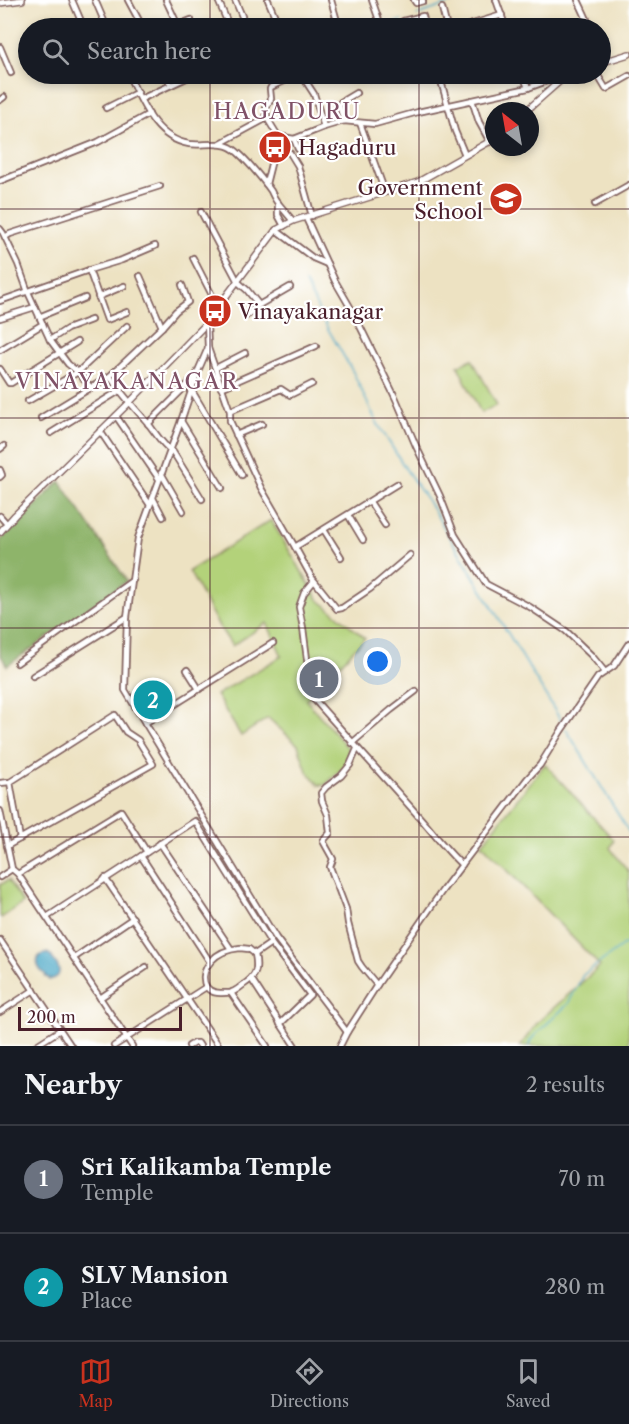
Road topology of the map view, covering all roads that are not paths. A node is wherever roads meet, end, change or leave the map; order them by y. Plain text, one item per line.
1 (22, 0) edge
2 (72, 0) edge
3 (95, 0) edge
4 (128, 0) edge
5 (166, 0) edge
6 (218, 0) edge
7 (235, 0) edge
8 (268, 0) edge
9 (330, 0) edge
10 (372, 0) edge
11 (414, 0) edge
12 (496, 0) edge
13 (578, 0) edge
14 (423, 1) edge
15 (0, 3) edge
16 (442, 8) dead end
17 (502, 15) junction
18 (80, 18) edge
19 (103, 18) edge
20 (138, 18) edge
21 (174, 18) edge
22 (226, 18) edge
23 (243, 18) edge
24 (276, 18) edge
25 (336, 18) edge
26 (378, 18) edge
27 (444, 18) edge
28 (492, 18) edge
29 (503, 18) edge
30 (586, 18) edge
31 (0, 47) edge
32 (629, 54) edge
33 (611, 60) edge
34 (11, 73) dead end
35 (629, 76) edge
36 (134, 84) edge
37 (279, 84) edge
38 (308, 84) edge
39 (441, 84) edge
40 (526, 84) edge
41 (539, 84) edge
42 (556, 84) edge
43 (603, 84) edge
44 (171, 85) edge
45 (528, 88) junction
46 (138, 92) junction
47 (356, 93) dead end
48 (141, 99) junction
49 (472, 100) junction
50 (536, 102) edge
51 (447, 105) junction
52 (106, 108) dead end
53 (149, 114) junction
54 (267, 118) junction
55 (344, 122) junction
56 (360, 123) junction
57 (324, 127) junction
58 (485, 130) edge
59 (278, 136) junction
60 (294, 139) junction
61 (219, 144) junction
62 (485, 144) edge
63 (276, 145) junction
64 (298, 149) dead end
65 (465, 156) junction
66 (0, 181) edge
67 (266, 184) junction
68 (629, 185) edge
69 (160, 186) dead end
70 (385, 192) junction
71 (278, 203) junction
72 (595, 204) dead end
73 (201, 212) dead end
74 (309, 217) junction
75 (293, 221) junction
76 (284, 226) junction
77 (276, 230) junction
78 (2, 233) edge
79 (155, 246) dead end
80 (194, 258) dead end
81 (327, 264) junction
82 (89, 270) junction
83 (140, 276) dead end
84 (238, 282) junction
85 (182, 285) dead end
86 (124, 286) dead end
87 (290, 287) dead end
88 (28, 292) junction
89 (98, 297) junction
90 (85, 298) dead end
91 (0, 301) edge
92 (221, 303) junction
93 (259, 305) junction
94 (35, 307) junction
95 (127, 312) dead end
96 (246, 316) dead end
97 (39, 317) junction
98 (0, 318) edge
99 (91, 320) dead end
100 (207, 323) junction
101 (43, 324) junction
102 (127, 326) dead end
103 (162, 327) junction
104 (50, 340) junction
105 (77, 342) dead end
106 (316, 346) dead end
107 (208, 348) junction
108 (0, 350) edge
109 (245, 353) dead end
110 (60, 354) junction
111 (216, 368) junction
112 (0, 369) edge
113 (78, 372) junction
114 (110, 376) junction
115 (195, 377) junction
116 (312, 384) dead end
117 (91, 388) junction
118 (221, 388) junction
119 (119, 391) junction
120 (192, 391) junction
121 (28, 401) dead end
122 (129, 403) junction
123 (230, 411) junction
124 (116, 416) junction
125 (41, 418) dead end
126 (181, 421) junction
127 (148, 424) junction
128 (262, 424) dead end
129 (100, 430) junction
130 (51, 433) dead end
131 (236, 435) junction
132 (170, 450) junction
133 (0, 470) edge
134 (242, 475) dead end
135 (160, 476) junction
136 (0, 477) edge
137 (396, 484) dead end
138 (222, 488) dead end
139 (153, 498) junction
140 (202, 499) dead end
141 (370, 502) junction
142 (150, 505) junction
143 (183, 511) dead end
144 (348, 515) junction
145 (0, 516) edge
146 (163, 517) dead end
147 (7, 524) junction
148 (385, 525) dead end
149 (324, 530) junction
150 (0, 532) edge
151 (363, 540) dead end
152 (295, 547) junction
153 (410, 555) dead end
154 (342, 557) dead end
155 (133, 580) junction
156 (314, 581) junction
157 (128, 617) junction
158 (273, 643) dead end
159 (629, 643) edge
160 (17, 663) dead end
161 (187, 670) dead end
162 (605, 672) junction
163 (33, 676) dead end
164 (165, 683) dead end
165 (199, 689) junction
166 (416, 691) dead end
167 (176, 703) junction
168 (144, 723) junction
169 (352, 743) junction
170 (357, 749) junction
171 (10, 782) junction
172 (0, 783) edge
173 (0, 811) edge
174 (20, 839) junction
175 (160, 843) junction
176 (7, 846) junction
177 (147, 852) junction
178 (141, 856) junction
179 (462, 865) junction
180 (12, 869) junction
181 (18, 874) junction
182 (0, 877) edge
183 (105, 878) junction
184 (47, 917) junction
185 (133, 918) junction
186 (1, 943) edge
187 (271, 943) junction
188 (231, 949) junction
189 (255, 954) junction
190 (74, 958) junction
191 (210, 962) junction
192 (146, 967) dead end
193 (252, 980) junction
194 (377, 985) junction
195 (206, 987) junction
196 (34, 990) junction
197 (231, 993) junction
198 (100, 998) junction
199 (187, 999) junction
200 (0, 1012) edge
201 (280, 1024) junction
202 (60, 1030) junction
203 (347, 1032) junction
204 (126, 1038) junction
205 (35, 1046) edge
206 (71, 1046) edge
207 (114, 1046) edge
208 (132, 1046) edge
209 (189, 1046) edge
210 (200, 1046) edge
211 (219, 1046) edge
212 (267, 1046) edge
213 (295, 1046) edge
214 (339, 1046) edge

1 - 15 street
2 - 18 street
3 - 19 street
4 - 20 street
5 - 21 street
6 - 22 street
7 - 23 street
8 - 24 street
9 - 25 street
10 - 26 street
11 - 14 street
12 - 17 street
13 - 30 street
16 - 27 street
17 - 28 street
17 - 29 street
31 - 34 street
32 - 33 street
35 - 43 street
36 - 46 street
37 - 54 street
38 - 57 street
39 - 51 street
40 - 45 street
41 - 45 street
42 - 50 street
44 - 48 street
45 - 49 street
46 - 48 street
46 - 52 street
47 - 55 street
48 - 53 street
49 - 51 street
49 - 58 street
51 - 56 street
51 - 65 street
53 - 61 street
53 - 66 street
54 - 59 street
54 - 61 street
55 - 56 street
55 - 57 street
56 - 70 street
57 - 60 street
59 - 60 street
59 - 63 street
60 - 64 street
61 - 67 street
62 - 65 street
63 - 67 street
63 - 74 street
65 - 70 street
67 - 71 street
68 - 72 street
69 - 78 street
70 - 74 street
71 - 75 street
71 - 76 street
73 - 84 street
74 - 75 street
74 - 81 street
75 - 76 street
76 - 77 street
77 - 81 street
77 - 84 street
78 - 88 street
79 - 82 street
80 - 92 street
81 - 162 street
82 - 88 street
82 - 89 street
83 - 103 street
84 - 92 street
84 - 93 street
85 - 103 street
86 - 89 street
87 - 93 street
88 - 91 street
88 - 94 street
89 - 95 street
90 - 97 street
92 - 100 street
93 - 96 street
94 - 97 street
94 - 98 street
97 - 101 street
99 - 104 street
100 - 107 street
100 - 122 street
101 - 104 street
101 - 108 street
102 - 113 street
103 - 114 street
104 - 110 street
105 - 110 street
106 - 118 street
107 - 111 street
107 - 115 street
109 - 111 street
110 - 112 street
110 - 113 street
111 - 118 street
113 - 117 street
113 - 121 street
114 - 117 street
114 - 119 street
115 - 120 street
115 - 127 street
116 - 123 street
117 - 125 street
118 - 123 street
119 - 122 street
119 - 130 street
120 - 126 street
120 - 134 street
122 - 124 street
122 - 127 street
123 - 131 street
124 - 129 street
124 - 135 street
126 - 132 street
126 - 138 street
127 - 132 street
128 - 131 street
129 - 142 street
129 - 147 street
131 - 152 street
132 - 135 street
132 - 140 street
133 - 136 street
135 - 139 street
135 - 143 street
137 - 141 street
139 - 142 street
139 - 146 street
141 - 144 street
141 - 148 street
142 - 155 street
144 - 149 street
144 - 151 street
145 - 147 street
147 - 150 street
149 - 152 street
149 - 154 street
152 - 156 street
153 - 156 street
155 - 157 street
155 - 160 street
156 - 169 street
157 - 163 street
157 - 168 street
158 - 165 street
159 - 162 street
161 - 165 street
162 - 179 street
164 - 167 street
165 - 167 street
166 - 169 street
167 - 168 street
168 - 203 street
169 - 170 street
170 - 179 street
170 - 194 street
171 - 172 street
171 - 174 street
171 - 174 street
173 - 176 street
174 - 176 street
175 - 177 street
175 - 187 street
175 - 188 street
176 - 180 street
177 - 178 street
177 - 181 street
178 - 183 street
178 - 191 street
179 - 194 street
180 - 181 street
180 - 182 street
181 - 184 street
183 - 184 street
183 - 185 street
184 - 190 street
185 - 190 street
185 - 199 street
186 - 196 street
187 - 189 street
187 - 201 street
188 - 189 street
188 - 191 street
189 - 193 street
190 - 198 street
191 - 195 street
192 - 198 street
193 - 197 street
193 - 201 street
194 - 203 street
195 - 197 street
195 - 199 street
196 - 200 street
196 - 202 street
197 - 212 street
198 - 204 street
199 - 204 street
199 - 211 street
201 - 213 street
202 - 205 street
202 - 206 street
203 - 214 street
204 - 207 street
204 - 208 street
209 - 210 street

